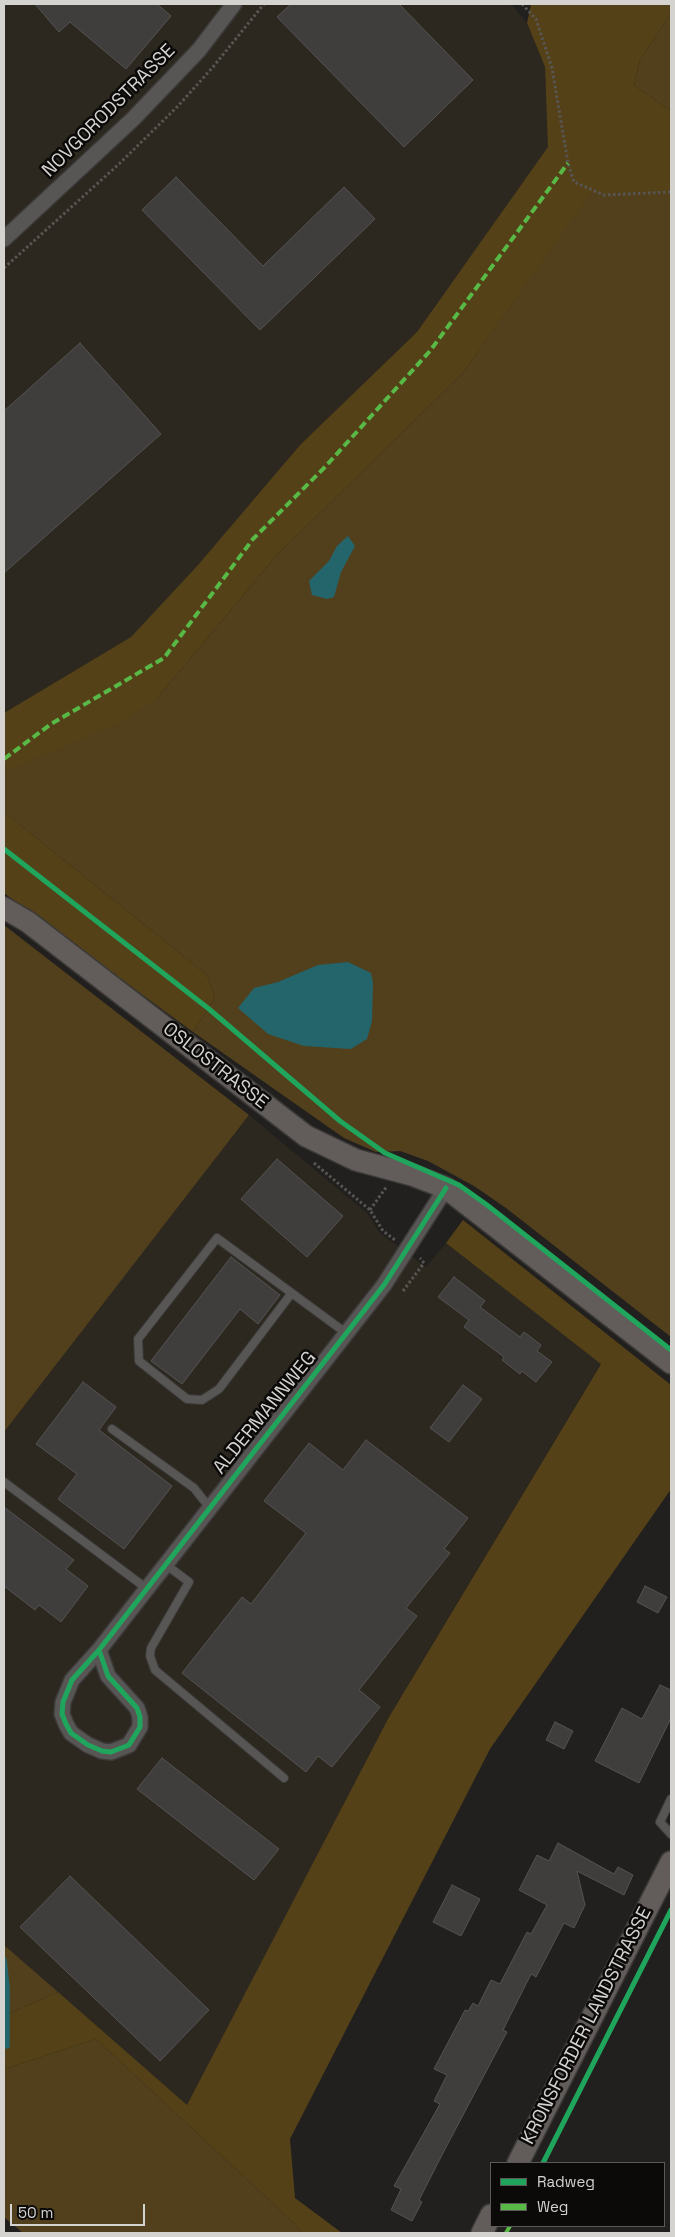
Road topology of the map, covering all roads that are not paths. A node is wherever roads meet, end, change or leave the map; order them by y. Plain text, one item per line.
1 (234, 4) edge
2 (4, 239) edge
3 (4, 908) edge
4 (446, 1188) junction
5 (291, 1294) junction
6 (346, 1333) junction
7 (671, 1363) edge
8 (112, 1429) dead end
9 (4, 1482) edge
10 (209, 1507) junction
11 (165, 1564) junction
12 (146, 1588) junction
13 (99, 1650) junction
14 (284, 1778) dead end
15 (671, 1799) edge
16 (671, 1834) edge
17 (671, 1862) edge
18 (519, 2162) edge
19 (490, 2217) edge
20 (482, 2233) edge

1 - 2 street, NOVGORODSTRASSE
3 - 4 street, OSLOSTRASSE
4 - 6 street, ALDERMANNWEG
4 - 7 street, OSLOSTRASSE
5 - 5 lane
5 - 6 lane
6 - 10 street, ALDERMANNWEG
8 - 10 lane
9 - 12 lane
10 - 11 street, ALDERMANNWEG
11 - 12 street, ALDERMANNWEG
11 - 14 lane
12 - 13 street, ALDERMANNWEG
13 - 13 street, ALDERMANNWEG
15 - 16 lane
17 - 18 street, KRONSFORDER LANDSTRASSE
19 - 20 street

